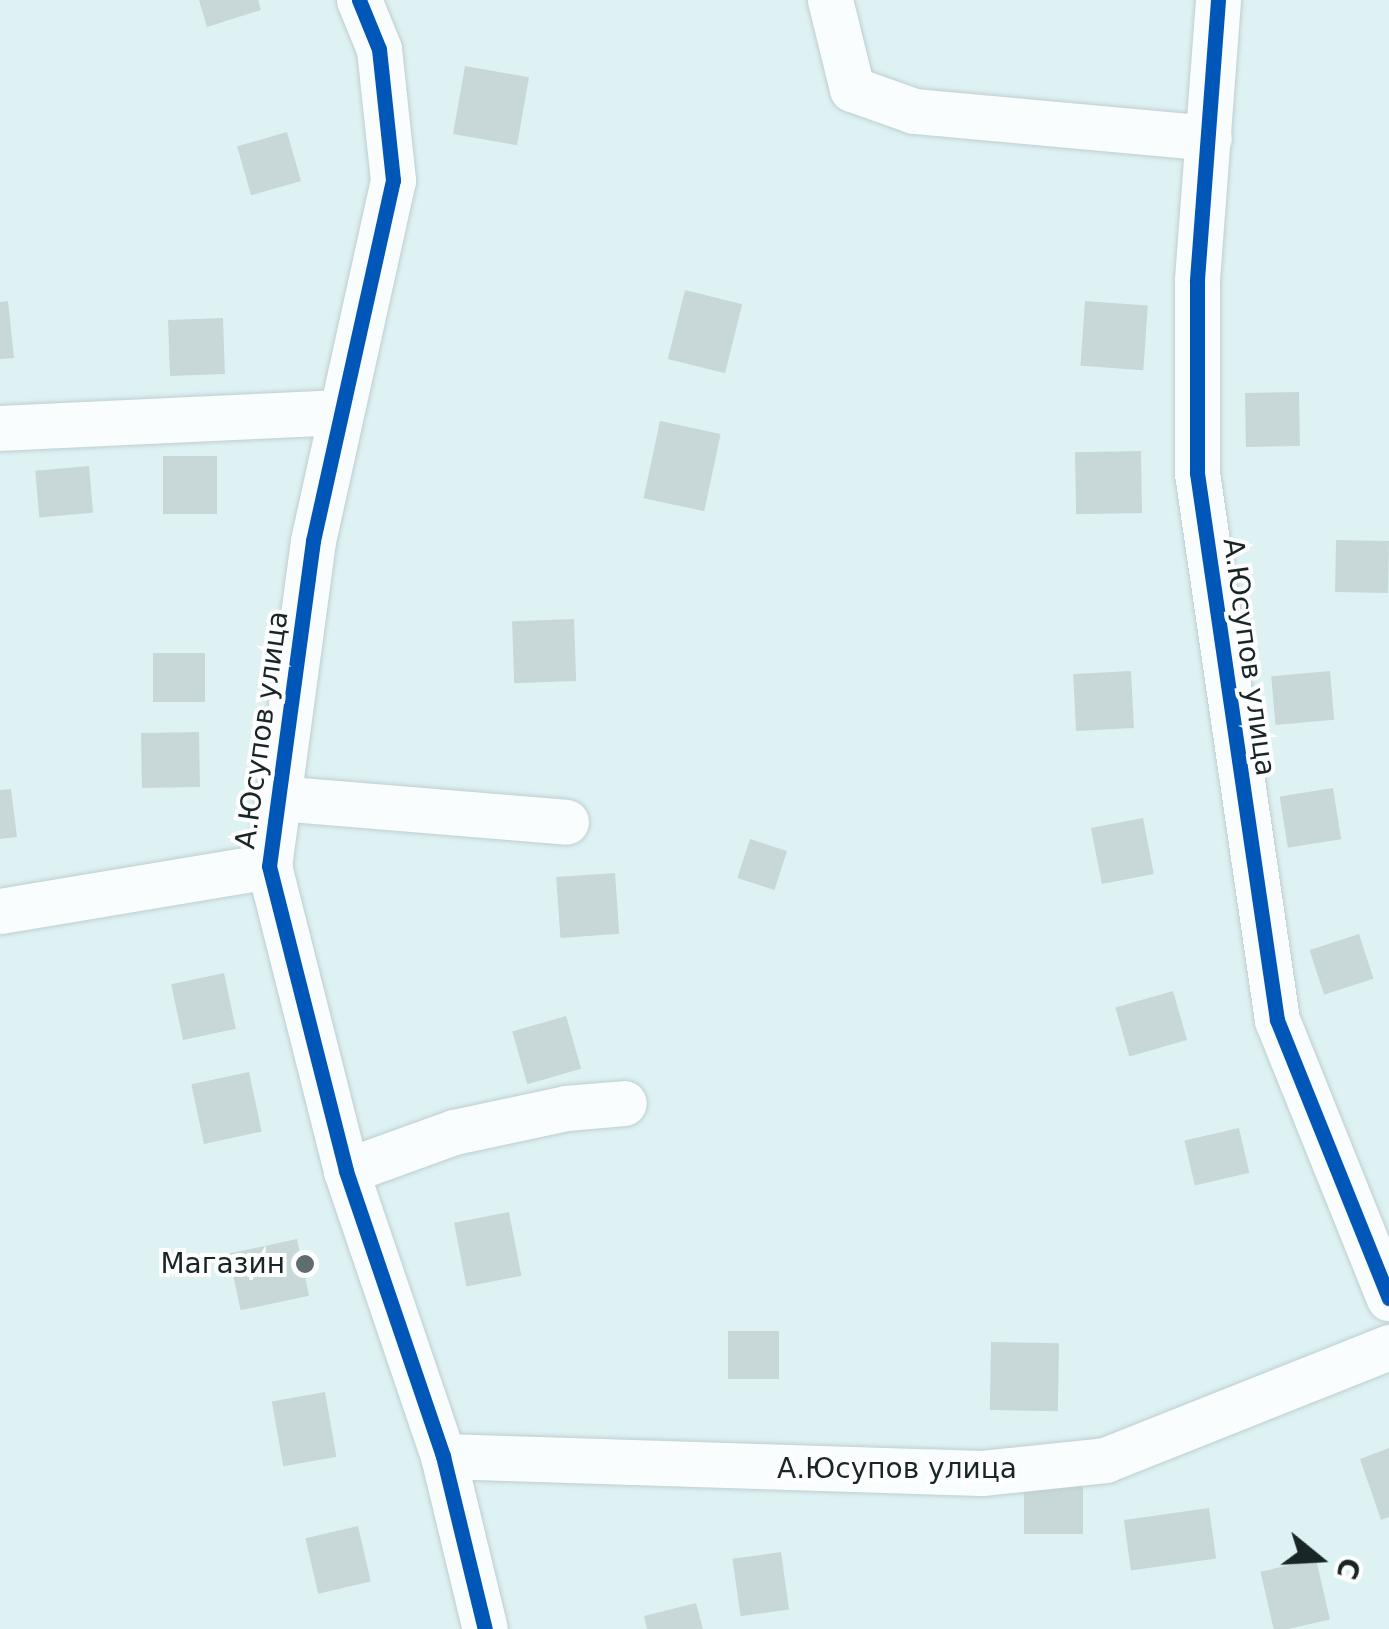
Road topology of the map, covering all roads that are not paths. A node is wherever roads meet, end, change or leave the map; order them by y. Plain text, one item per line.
1 (360, 0) edge
2 (830, 0) edge
3 (1218, 0) edge
4 (1209, 138) junction
5 (340, 412) junction
6 (0, 428) edge
7 (277, 798) junction
8 (566, 822) dead end
9 (269, 866) junction
10 (0, 912) edge
11 (624, 1104) dead end
12 (346, 1171) junction
13 (1376, 1228) edge
14 (1389, 1298) edge
15 (1389, 1347) edge
16 (443, 1456) junction
17 (486, 1629) edge

1 - 5 street, А.Юсупов улица
2 - 4 street
3 - 4 street, А.Юсупов улица
4 - 13 street, А.Юсупов улица
5 - 6 street
5 - 7 street, А.Юсупов улица
7 - 8 street, А.Юсупов улица
7 - 9 street, А.Юсупов улица
9 - 10 street, А.Юсупов улица
9 - 12 street, А.Юсупов улица
11 - 12 street
12 - 16 street, А.Юсупов улица
13 - 14 street, А.Юсупов улица
15 - 16 street, А.Юсупов улица
16 - 17 street, А.Юсупов улица

